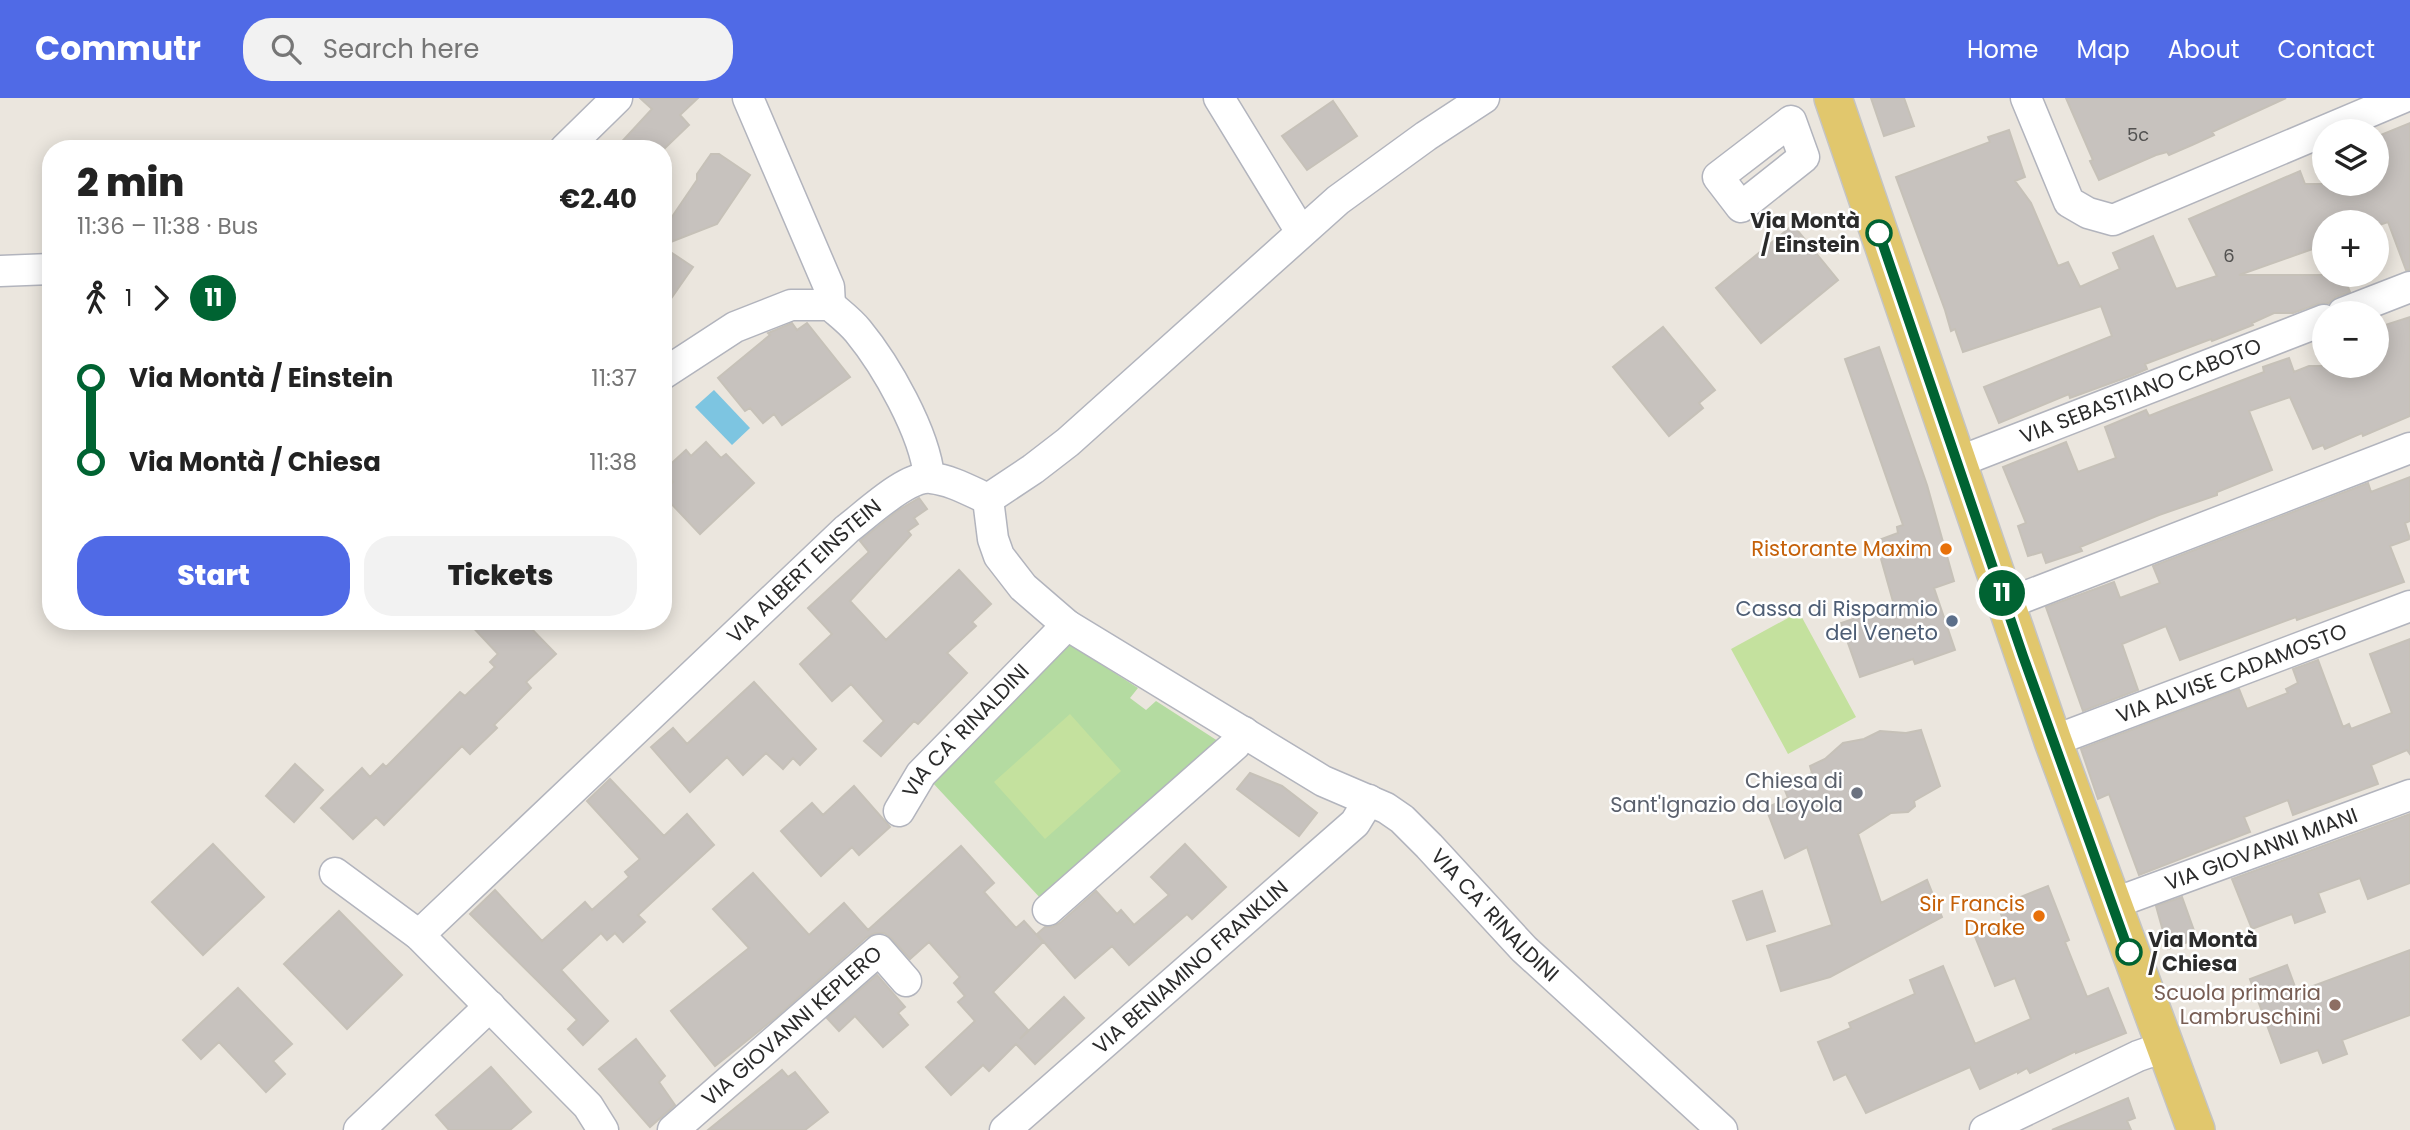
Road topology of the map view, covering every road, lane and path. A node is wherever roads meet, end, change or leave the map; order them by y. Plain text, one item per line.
1 (617, 98) edge
2 (748, 98) edge
3 (1219, 98) edge
4 (1484, 98) edge
5 (2026, 98) edge
6 (2402, 98) edge
7 (1836, 106) edge
8 (1797, 138) dead end
9 (574, 140) edge
10 (1301, 232) junction
11 (42, 269) edge
12 (0, 271) edge
13 (2410, 287) edge
14 (2374, 301) edge
15 (830, 305) junction
16 (2312, 325) edge
17 (672, 368) edge
18 (2410, 448) edge
19 (1958, 462) junction
20 (929, 477) junction
21 (988, 499) junction
22 (2006, 604) junction
23 (2410, 606) edge
24 (1067, 625) junction
25 (1244, 732) junction
26 (2053, 741) junction
27 (2410, 794) edge
28 (1369, 800) junction
29 (899, 811) dead end
30 (335, 873) dead end
31 (2112, 904) junction
32 (1048, 910) dead end
33 (419, 935) junction
34 (906, 981) dead end
35 (489, 1006) junction
36 (2164, 1047) junction
37 (359, 1130) edge
38 (603, 1130) edge
39 (673, 1130) edge
40 (1005, 1130) edge
41 (1722, 1130) edge
42 (1985, 1130) edge
43 (2196, 1130) edge

1 - 9 street
2 - 15 street
3 - 10 street
4 - 10 street
5 - 6 street
7 - 8 street
7 - 19 main road
10 - 21 street
11 - 12 street
13 - 14 street
15 - 17 street
15 - 20 street
16 - 19 street, VIA SEBASTIANO CABOTO
18 - 22 street
19 - 22 main road
20 - 21 street
20 - 33 street, VIA ALBERT EINSTEIN
21 - 24 street, VIA CA' RINALDINI
22 - 26 main road
23 - 26 street, VIA ALVISE CADAMOSTO
24 - 25 street, VIA CA' RINALDINI
24 - 29 street, VIA CA' RINALDINI
25 - 28 street, VIA CA' RINALDINI
25 - 32 street
26 - 31 main road
27 - 31 street, VIA GIOVANNI MIANI
28 - 40 street, VIA BENIAMINO FRANKLIN
28 - 41 street, VIA CA' RINALDINI
30 - 33 street
31 - 36 main road
33 - 35 street
34 - 39 street, VIA GIOVANNI KEPLERO
35 - 37 street
35 - 38 street
36 - 42 street
36 - 43 main road

